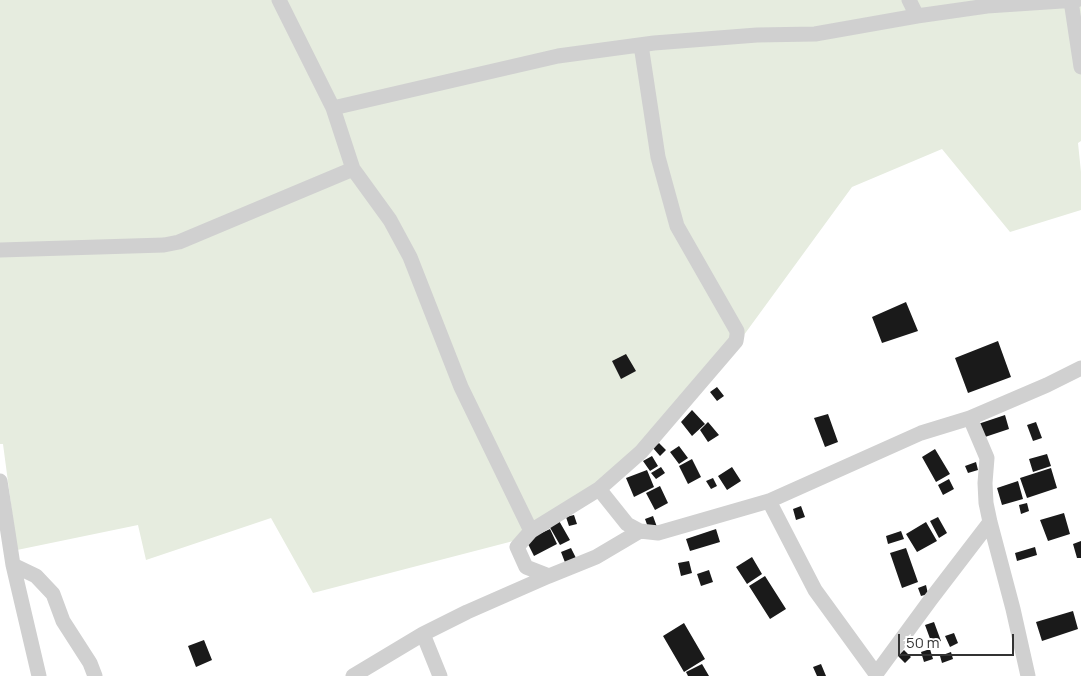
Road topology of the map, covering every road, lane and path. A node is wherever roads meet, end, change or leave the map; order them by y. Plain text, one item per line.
1 (279, 0) edge
2 (909, 0) edge
3 (1074, 1) edge
4 (917, 16) junction
5 (642, 45) junction
6 (1081, 67) edge
7 (333, 108) junction
8 (353, 169) junction
9 (0, 250) edge
10 (1081, 368) edge
11 (970, 418) junction
12 (0, 481) edge
13 (599, 489) junction
14 (769, 501) junction
15 (990, 522) junction
16 (531, 531) junction
17 (640, 531) junction
18 (13, 565) junction
19 (549, 576) junction
20 (423, 634) junction
21 (876, 675) edge
22 (39, 676) edge
23 (95, 676) edge
24 (353, 676) edge
25 (440, 676) edge
26 (1028, 676) edge

1 - 7 street
2 - 4 street
3 - 4 street
3 - 6 street
4 - 5 street
5 - 7 street
5 - 13 street
7 - 8 street
8 - 9 street
8 - 16 street
10 - 11 street
11 - 14 street
11 - 15 street
12 - 18 street
13 - 16 street
13 - 17 street
14 - 17 street
14 - 21 street
15 - 21 street
15 - 26 street
16 - 19 street
17 - 19 street
18 - 22 street
18 - 23 street
19 - 20 street
20 - 24 street
20 - 25 street

